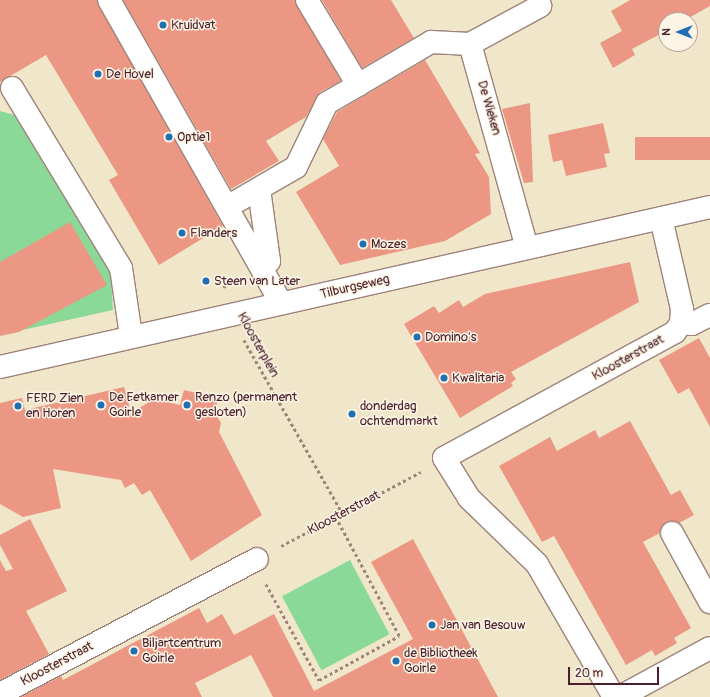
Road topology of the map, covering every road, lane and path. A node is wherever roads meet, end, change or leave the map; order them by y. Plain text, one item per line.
1 (108, 0) edge
2 (307, 0) edge
3 (540, 6) dead end
4 (470, 44) junction
5 (358, 85) junction
6 (12, 88) dead end
7 (259, 189) junction
8 (227, 207) junction
9 (710, 207) edge
10 (661, 218) junction
11 (527, 248) junction
12 (260, 266) junction
13 (281, 303) junction
14 (230, 315) junction
15 (710, 315) edge
16 (681, 323) junction
17 (131, 336) junction
18 (0, 367) edge
19 (444, 458) junction
20 (343, 514) junction
21 (336, 518) junction
22 (672, 533) dead end
23 (255, 560) junction
24 (710, 602) edge
25 (710, 648) edge
26 (0, 694) edge
27 (614, 697) edge
28 (620, 697) edge

1 - 8 street
2 - 5 street
3 - 4 street
4 - 5 street
4 - 11 street, De Wieken
5 - 7 street
6 - 17 street
7 - 8 street
7 - 12 street
8 - 12 street
9 - 10 street, Tilburgseweg
10 - 11 street, Tilburgseweg
10 - 16 street
11 - 13 street, Tilburgseweg
12 - 13 street
12 - 14 path, Kloosterplein
13 - 14 street, Tilburgseweg
14 - 17 street, Tilburgseweg
14 - 20 path, Kloosterplein
15 - 16 street
16 - 19 street, Kloosterstraat
17 - 18 street, Tilburgseweg
19 - 20 path, Kloosterstraat
19 - 27 street
20 - 21 path, Kloosterstraat
21 - 23 path, Kloosterstraat
21 - 23 path
22 - 24 street
23 - 26 street, Kloosterstraat
25 - 28 street

